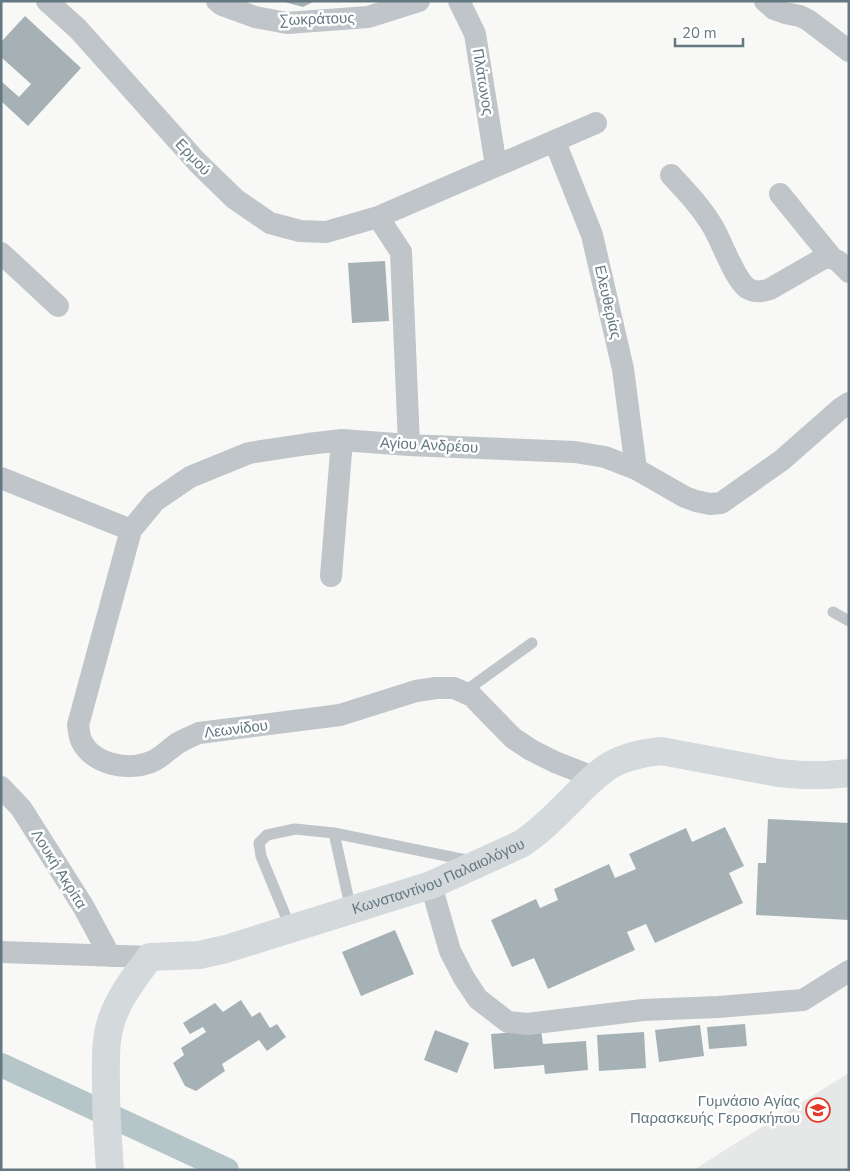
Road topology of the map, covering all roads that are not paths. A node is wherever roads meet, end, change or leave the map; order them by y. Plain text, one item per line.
1 (47, 1) edge
2 (217, 1) edge
3 (419, 1) edge
4 (459, 1) edge
5 (765, 1) edge
6 (849, 51) edge
7 (596, 123) dead end
8 (555, 142) junction
9 (496, 166) junction
10 (672, 175) dead end
11 (780, 194) dead end
12 (378, 218) junction
13 (1, 253) edge
14 (841, 265) edge
15 (58, 306) dead end
16 (849, 403) edge
17 (342, 440) junction
18 (409, 445) junction
19 (636, 469) junction
20 (1, 478) edge
21 (131, 530) junction
22 (331, 576) dead end
23 (833, 612) dead end
24 (849, 621) edge
25 (532, 642) dead end
26 (464, 692) junction
27 (849, 773) edge
28 (593, 777) junction
29 (1, 787) edge
30 (334, 833) junction
31 (480, 863) junction
32 (431, 885) junction
33 (351, 910) junction
34 (291, 929) junction
35 (1, 952) edge
36 (110, 956) junction
37 (150, 957) junction
38 (849, 971) edge
39 (110, 1170) edge

1 - 12 street, Ερμού
2 - 3 street, Σωκράτους
4 - 9 street, Πλάτωνος
5 - 6 street
7 - 8 street, Ερμού
8 - 9 street, Ερμού
8 - 19 street, Ελευθερίας
9 - 12 street, Ερμού
10 - 14 street
11 - 14 street
12 - 18 street
13 - 15 street
16 - 19 street, Αγίου Ανδρέου
17 - 18 street, Αγίου Ανδρέου
17 - 21 street, Αγίου Ανδρέου
17 - 22 street
18 - 19 street, Αγίου Ανδρέου
20 - 21 street
21 - 26 street, Λεωνίδου
23 - 24 lane
25 - 26 lane
26 - 28 street, Λεωνίδου
27 - 28 street, Κωνσταντίνου Παλαιολόγου
28 - 31 street, Κωνσταντίνου Παλαιολόγου
29 - 36 street, Λουκή Ακρίτα
30 - 31 lane
30 - 33 lane
30 - 34 lane
31 - 32 street, Κωνσταντίνου Παλαιολόγου
32 - 33 street, Κωνσταντίνου Παλαιολόγου
32 - 38 street
33 - 34 street, Κωνσταντίνου Παλαιολόγου
34 - 37 street, Κωνσταντίνου Παλαιολόγου
35 - 36 street, Κωνσταντίνου Παλαιολόγου
36 - 37 street, Κωνσταντίνου Παλαιολόγου
37 - 39 street

